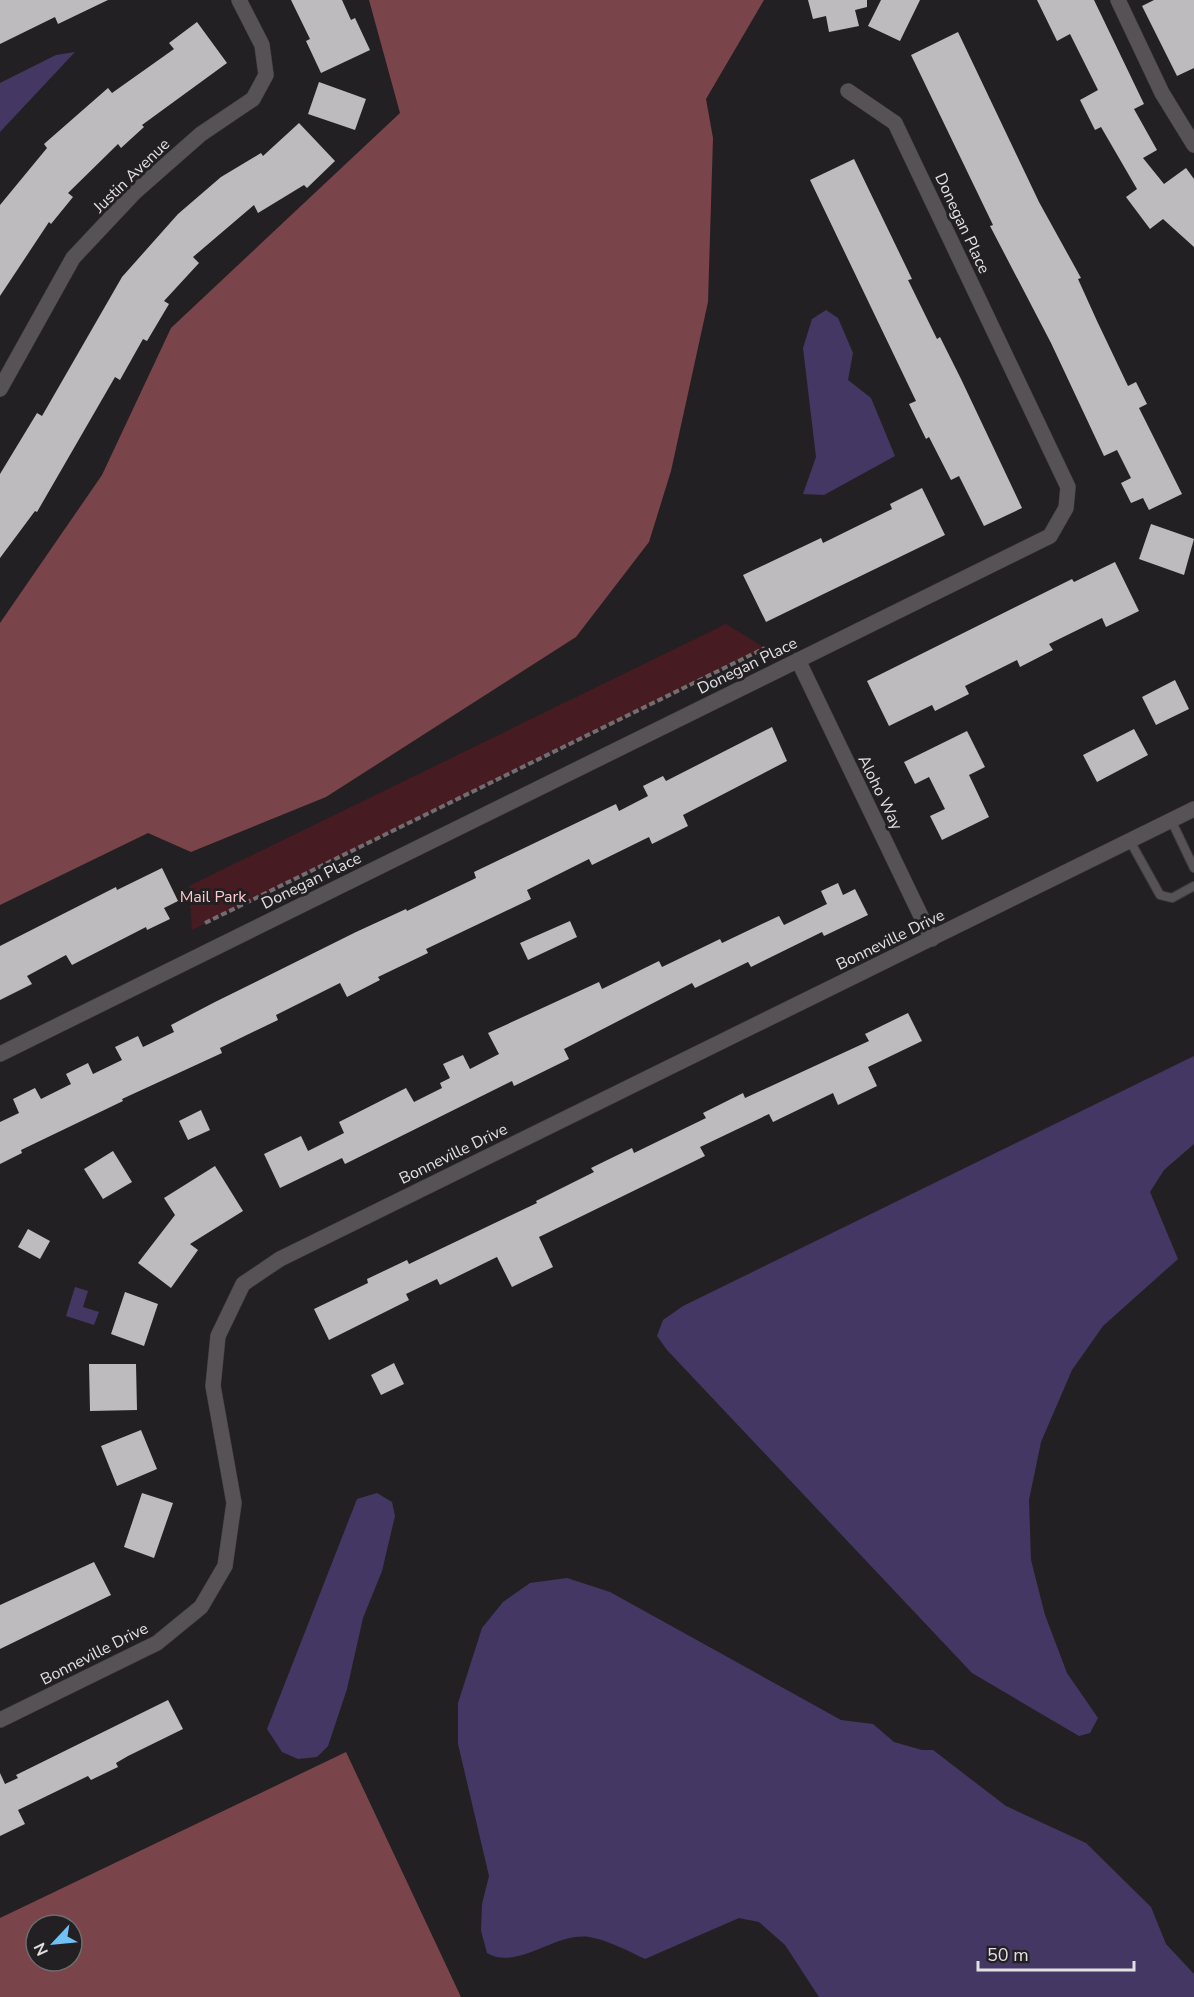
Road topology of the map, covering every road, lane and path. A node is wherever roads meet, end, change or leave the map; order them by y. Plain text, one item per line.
1 (239, 0) edge
2 (1118, 0) edge
3 (848, 91) dead end
4 (1194, 145) edge
5 (0, 389) edge
6 (765, 648) dead end
7 (798, 660) junction
8 (1194, 809) edge
9 (1171, 820) junction
10 (1130, 841) junction
11 (1194, 868) edge
12 (1194, 886) edge
13 (205, 923) dead end
14 (932, 939) junction
15 (0, 1054) edge
16 (0, 1720) edge

1 - 5 street, Justin Avenue
2 - 4 street
3 - 7 street, Donegan Place
6 - 13 path
7 - 14 street, Aloho Way
7 - 15 street, Donegan Place
8 - 9 street, Bonneville Drive
9 - 10 street, Bonneville Drive
9 - 11 lane
10 - 12 lane
10 - 14 street, Bonneville Drive
14 - 16 street, Bonneville Drive

